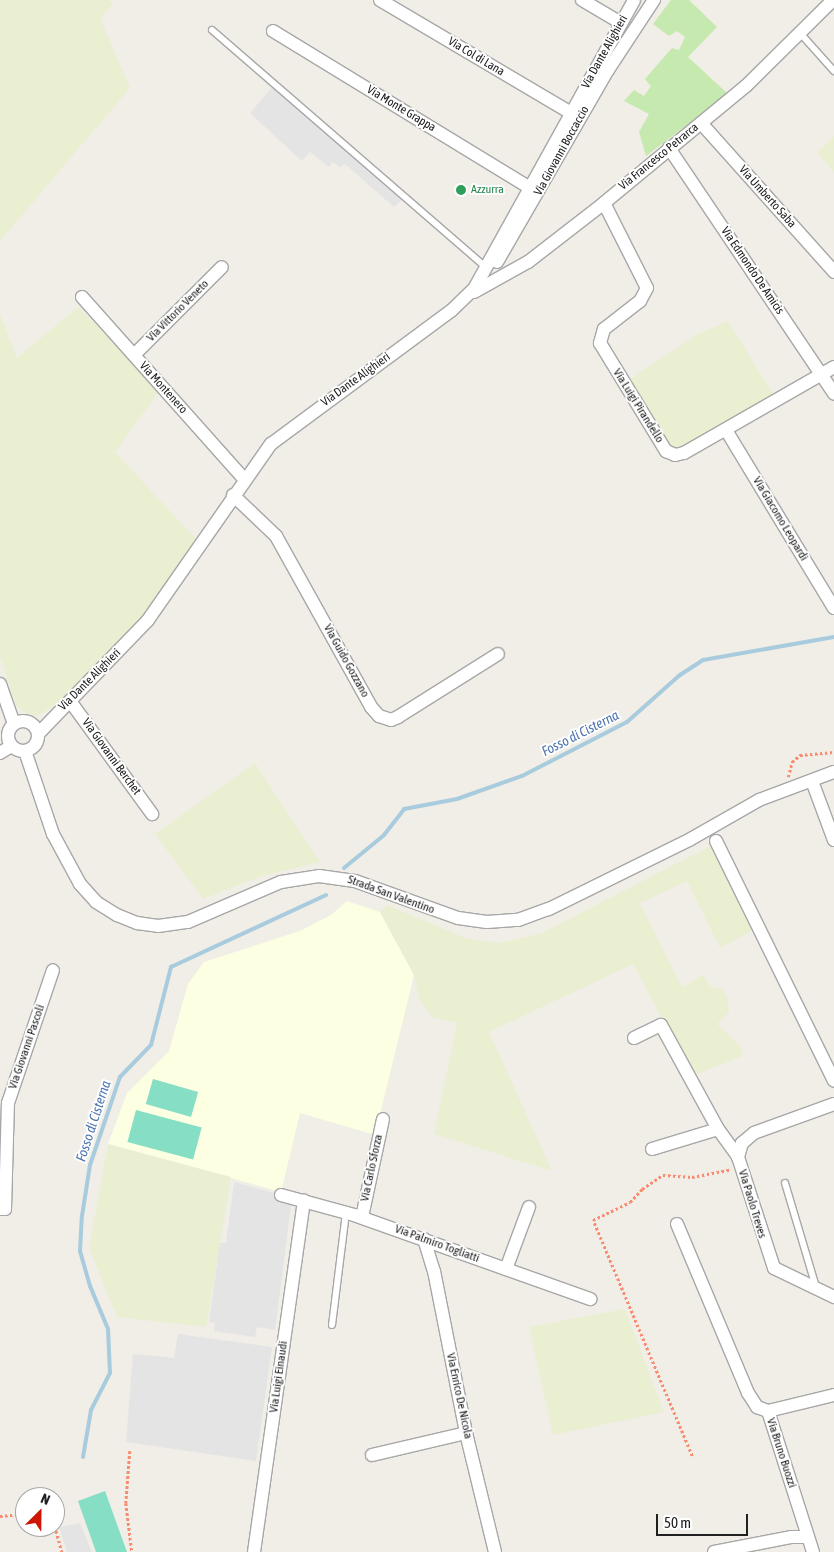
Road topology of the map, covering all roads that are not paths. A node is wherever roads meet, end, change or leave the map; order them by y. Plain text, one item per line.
1 (380, 0) edge
2 (582, 0) edge
3 (634, 0) edge
4 (654, 0) edge
5 (833, 0) edge
6 (621, 23) junction
7 (212, 30) dead end
8 (273, 31) dead end
9 (800, 33) junction
10 (834, 72) edge
11 (571, 113) junction
12 (701, 123) junction
13 (668, 148) junction
14 (528, 187) junction
15 (604, 203) junction
16 (222, 267) dead end
17 (486, 271) junction
18 (834, 272) edge
19 (470, 295) junction
20 (82, 297) dead end
21 (134, 355) junction
22 (834, 367) edge
23 (822, 374) junction
24 (834, 394) edge
25 (726, 430) junction
26 (244, 479) junction
27 (233, 495) junction
28 (834, 608) edge
29 (498, 654) dead end
30 (0, 684) edge
31 (70, 701) junction
32 (14, 724) junction
33 (38, 734) junction
34 (6, 749) edge
35 (25, 751) junction
36 (834, 772) edge
37 (812, 781) junction
38 (152, 814) dead end
39 (834, 840) edge
40 (716, 841) dead end
41 (53, 970) dead end
42 (634, 1038) dead end
43 (834, 1081) edge
44 (834, 1104) edge
45 (383, 1119) dead end
46 (718, 1129) junction
47 (652, 1149) dead end
48 (739, 1162) junction
49 (785, 1183) dead end
50 (281, 1195) dead end
51 (304, 1201) junction
52 (529, 1207) dead end
53 (0, 1209) edge
54 (346, 1212) junction
55 (362, 1217) junction
56 (677, 1224) dead end
57 (424, 1239) junction
58 (506, 1269) junction
59 (816, 1287) junction
60 (834, 1297) edge
61 (590, 1299) dead end
62 (332, 1325) dead end
63 (834, 1394) edge
64 (768, 1411) junction
65 (466, 1433) junction
66 (372, 1455) dead end
67 (808, 1537) junction
68 (254, 1552) edge
69 (495, 1552) edge
70 (714, 1552) edge
71 (813, 1552) edge

1 - 11 street, Via Col di Lana
2 - 6 street
3 - 6 street, Via Dante Alighieri
4 - 17 street, Via Giovanni Boccaccio
5 - 9 street, Via Francesco Petrarca
6 - 11 street, Via Dante Alighieri
7 - 17 lane
8 - 14 street, Via Monte Grappa
9 - 10 lane
9 - 12 street, Via Francesco Petrarca
11 - 14 street, Via Dante Alighieri
12 - 13 street, Via Francesco Petrarca
12 - 18 street, Via Umberto Saba
13 - 15 street, Via Francesco Petrarca
13 - 23 street, Via Edmondo De Amicis
14 - 17 street, Via Dante Alighieri
15 - 19 street, Via Francesco Petrarca
15 - 25 street, Via Luigi Pirandello
16 - 21 street, Via Vittorio Veneto
17 - 19 street, Via Dante Alighieri
19 - 26 street, Via Dante Alighieri
20 - 21 street, Via Montenero
21 - 26 street, Via Montenero
22 - 23 street, Via Luigi Pirandello
23 - 24 street, Via Edmondo De Amicis
23 - 25 street, Via Luigi Pirandello
25 - 28 street, Via Giacomo Leopardi
26 - 27 street, Via Dante Alighieri
27 - 29 street, Via Guido Gozzano
27 - 31 street, Via Dante Alighieri
30 - 32 street
31 - 33 street, Via Dante Alighieri
31 - 38 street, Via Giovanni Berchet
32 - 33 street
32 - 34 street
33 - 35 street, Via Dante Alighieri
34 - 35 street
35 - 37 street, Strada San Valentino
36 - 37 street, Strada San Valentino
37 - 39 street
40 - 43 street
41 - 53 street, Via Giovanni Pascoli
42 - 46 street
44 - 48 street, Via Paolo Treves
45 - 55 street, Via Carlo Sforza
46 - 47 street
46 - 48 street
48 - 59 street, Via Paolo Treves
49 - 59 lane
50 - 51 street, Via Palmiro Togliatti
51 - 54 street, Via Palmiro Togliatti
51 - 68 street, Via Luigi Einaudi
52 - 58 street
54 - 55 street, Via Palmiro Togliatti
54 - 62 lane
55 - 57 street, Via Palmiro Togliatti
56 - 64 street
57 - 58 street, Via Palmiro Togliatti
57 - 65 street, Via Enrico De Nicola
58 - 61 street, Via Palmiro Togliatti
59 - 60 street, Via Paolo Treves
63 - 64 street
64 - 67 street, Via Bruno Buozzi
65 - 66 street
65 - 69 street, Via Enrico De Nicola
67 - 70 street
67 - 71 street, Via Bruno Buozzi

